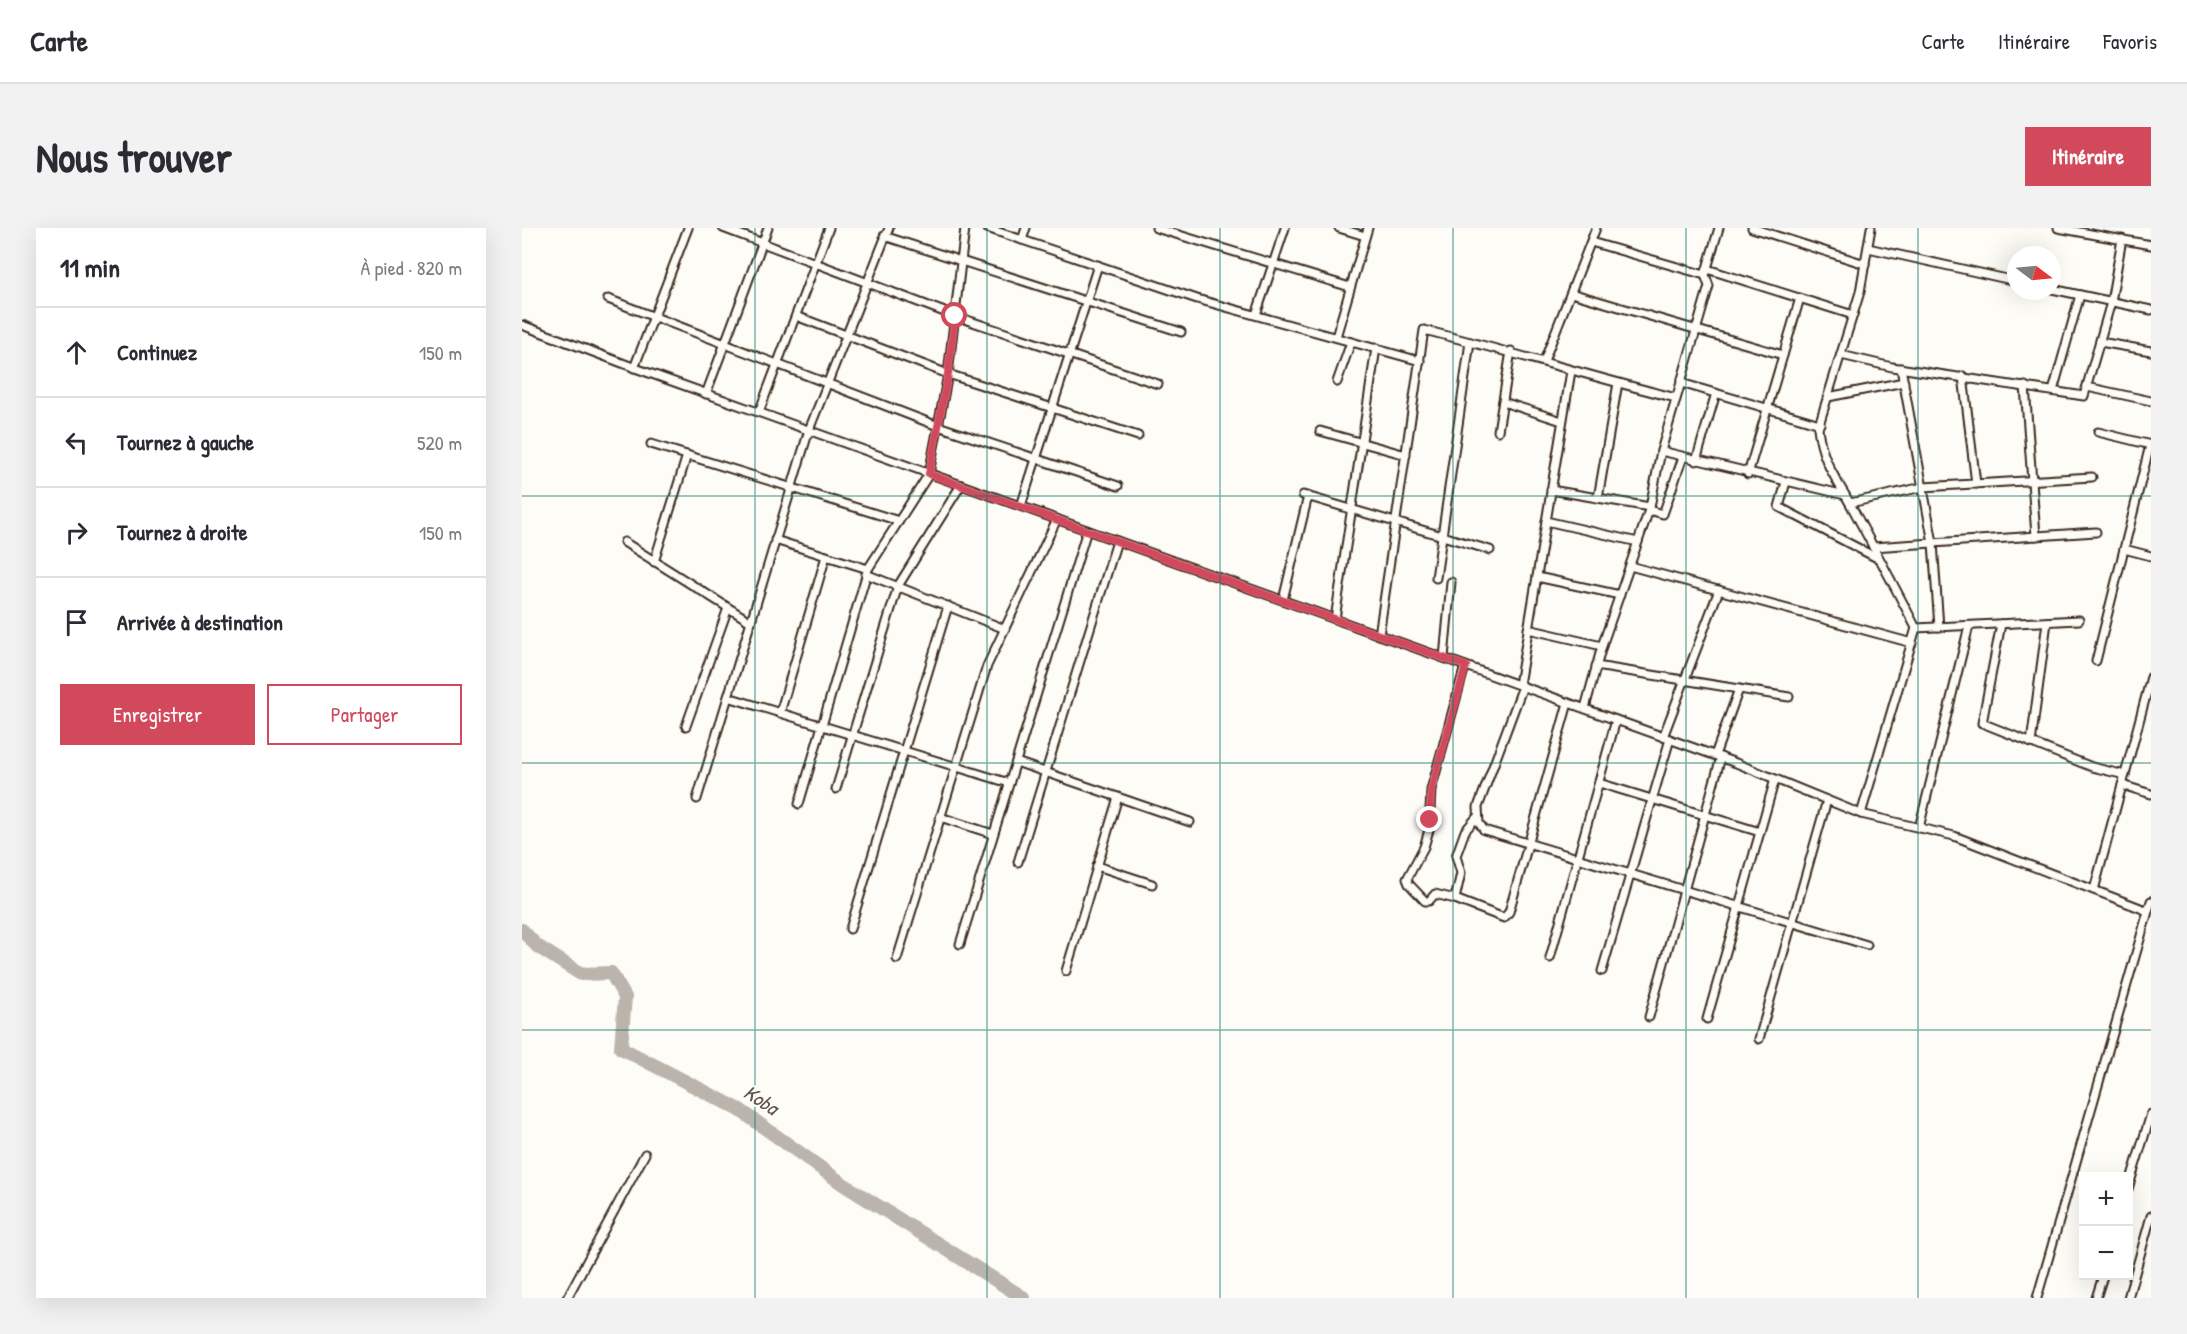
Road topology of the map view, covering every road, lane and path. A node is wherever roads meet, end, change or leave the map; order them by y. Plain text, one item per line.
1 (688, 228) edge
2 (723, 228) edge
3 (768, 228) edge
4 (829, 228) edge
5 (889, 228) edge
6 (965, 228) edge
7 (987, 228) edge
8 (1026, 228) edge
9 (1156, 228) edge
10 (1285, 228) edge
11 (1339, 228) edge
12 (1596, 228) edge
13 (1719, 228) edge
14 (1752, 228) edge
15 (1871, 228) edge
16 (2058, 228) edge
17 (1367, 232) edge
18 (884, 236) junction
19 (2122, 239) junction
20 (1022, 240) junction
21 (1591, 242) junction
22 (763, 243) junction
23 (2151, 244) edge
24 (1868, 248) junction
25 (961, 261) junction
26 (816, 263) junction
27 (1273, 264) junction
28 (1865, 264) junction
29 (1098, 265) junction
30 (1706, 272) junction
31 (2007, 279) edge
32 (866, 282) junction
33 (1350, 287) junction
34 (2061, 291) edge
35 (1571, 293) junction
36 (2080, 295) junction
37 (1800, 298) junction
38 (608, 299) dead end
39 (1086, 302) junction
40 (2112, 302) junction
41 (2151, 310) edge
42 (1256, 315) junction
43 (1853, 315) junction
44 (654, 316) junction
45 (795, 316) junction
46 (955, 316) junction
47 (522, 325) edge
48 (1696, 330) junction
49 (1181, 332) dead end
50 (846, 335) junction
51 (1336, 337) junction
52 (1351, 342) junction
53 (1470, 342) junction
54 (2100, 342) junction
55 (725, 344) junction
56 (1376, 348) junction
57 (1511, 351) junction
58 (2151, 351) edge
59 (1069, 355) junction
60 (1783, 355) junction
61 (1841, 355) junction
62 (1420, 361) junction
63 (1544, 362) junction
64 (777, 364) junction
65 (634, 368) junction
66 (1901, 368) junction
67 (1570, 371) junction
68 (948, 374) junction
69 (1963, 376) junction
70 (1337, 382) dead end
71 (1904, 382) junction
72 (827, 383) junction
73 (1618, 383) junction
74 (1681, 383) junction
75 (1158, 384) dead end
76 (2025, 386) junction
77 (2087, 387) junction
78 (2053, 391) junction
79 (1716, 393) junction
80 (706, 394) junction
81 (1828, 397) junction
82 (1676, 398) junction
83 (2151, 401) edge
84 (1503, 402) junction
85 (1052, 408) junction
86 (1767, 408) junction
87 (759, 412) junction
88 (1562, 422) junction
89 (1820, 424) junction
90 (938, 426) junction
91 (809, 430) junction
92 (1320, 431) dead end
93 (1498, 431) dead end
94 (2098, 432) dead end
95 (1138, 436) dead end
96 (1362, 442) junction
97 (651, 444) dead end
98 (2151, 445) edge
99 (1661, 452) junction
100 (687, 455) junction
101 (1406, 455) junction
102 (1683, 457) junction
103 (1036, 458) junction
104 (1696, 461) junction
105 (929, 474) junction
106 (1748, 474) junction
107 (2092, 477) dead end
108 (2031, 480) junction
109 (1786, 482) junction
110 (1976, 484) junction
111 (961, 485) junction
112 (1118, 486) dead end
113 (791, 487) junction
114 (1923, 487) junction
115 (1551, 490) junction
116 (1845, 495) junction
117 (1598, 498) junction
118 (1850, 503) junction
119 (1021, 506) junction
120 (1352, 509) junction
121 (1650, 509) junction
122 (1057, 519) junction
123 (1546, 520) junction
124 (899, 521) junction
125 (1397, 522) junction
126 (1087, 530) junction
127 (2096, 532) dead end
128 (1442, 536) junction
129 (2036, 536) junction
130 (776, 540) junction
131 (1117, 541) junction
132 (1638, 542) junction
133 (624, 543) dead end
134 (1934, 543) junction
135 (1873, 547) junction
136 (2124, 549) junction
137 (1490, 550) dead end
138 (826, 556) junction
139 (2151, 556) edge
140 (1880, 560) junction
141 (654, 562) junction
142 (1630, 566) junction
143 (867, 571) junction
144 (1537, 576) junction
145 (1436, 578) dead end
146 (1451, 582) dead end
147 (898, 586) junction
148 (1719, 590) junction
149 (1620, 595) junction
150 (1283, 600) junction
151 (948, 606) junction
152 (728, 608) junction
153 (1335, 619) junction
154 (2079, 620) dead end
155 (751, 622) junction
156 (2047, 622) junction
157 (2001, 624) junction
158 (1970, 626) junction
159 (1939, 627) junction
160 (1917, 628) junction
161 (1005, 629) junction
162 (1528, 629) junction
163 (1379, 635) junction
164 (1912, 643) junction
165 (1602, 646) junction
166 (1444, 658) junction
167 (2096, 661) dead end
168 (1466, 666) junction
169 (1596, 666) junction
170 (2151, 677) edge
171 (1685, 680) junction
172 (1521, 686) junction
173 (1739, 689) junction
174 (728, 697) junction
175 (1789, 697) dead end
176 (1568, 703) junction
177 (1585, 708) junction
178 (780, 713) junction
179 (1617, 720) junction
180 (686, 726) dead end
181 (822, 726) junction
182 (852, 735) junction
183 (1667, 738) junction
184 (2031, 743) junction
185 (904, 751) junction
186 (1718, 756) junction
187 (1016, 762) junction
188 (956, 767) junction
189 (1046, 772) junction
190 (2125, 775) junction
191 (1775, 779) junction
192 (1009, 783) junction
193 (1599, 783) junction
194 (2122, 785) junction
195 (836, 789) dead end
196 (2151, 794) edge
197 (1118, 797) junction
198 (697, 799) dead end
199 (1652, 800) junction
200 (1827, 800) junction
201 (799, 804) dead end
202 (1861, 814) junction
203 (1705, 815) junction
204 (1477, 816) junction
205 (940, 817) junction
206 (1190, 822) dead end
207 (1919, 828) junction
208 (1760, 832) junction
209 (993, 834) junction
210 (1530, 844) junction
211 (1578, 858) junction
212 (1018, 862) dead end
213 (1097, 866) junction
214 (1630, 874) junction
215 (1152, 884) dead end
216 (1684, 890) junction
217 (2094, 890) junction
218 (1455, 899) junction
219 (2151, 901) edge
220 (1739, 906) junction
221 (2148, 911) junction
222 (1792, 922) junction
223 (850, 929) dead end
224 (960, 944) dead end
225 (1868, 945) dead end
226 (1550, 958) dead end
227 (897, 959) dead end
228 (1066, 970) dead end
229 (1602, 971) dead end
230 (1648, 1017) dead end
231 (1707, 1019) dead end
232 (1759, 1039) dead end
233 (2151, 1114) edge
234 (645, 1154) dead end
235 (2133, 1173) edge
236 (2151, 1216) edge
237 (2101, 1280) edge
238 (567, 1298) edge
239 (2037, 1298) edge
240 (2096, 1298) edge
241 (2128, 1298) edge

1 - 44 street
2 - 22 street
3 - 22 street
4 - 26 street
5 - 18 street
6 - 25 street
7 - 20 street
8 - 20 street
9 - 27 street
10 - 27 street
11 - 17 street
12 - 21 street
13 - 30 street
14 - 28 street
15 - 24 street
16 - 19 street
17 - 33 street
18 - 25 street
18 - 32 street
19 - 23 street
19 - 40 street
20 - 29 street
21 - 30 street
21 - 35 street
22 - 26 street
22 - 55 street
24 - 28 street
24 - 31 street
25 - 39 street
25 - 46 street
26 - 32 street
26 - 45 street
27 - 33 street
27 - 42 street
28 - 43 street
29 - 39 street
29 - 42 street
30 - 37 street
30 - 48 street
32 - 46 street
32 - 50 street
33 - 51 street
34 - 36 street
35 - 48 street
35 - 63 street
36 - 40 street
36 - 78 street
37 - 43 street
37 - 60 street
38 - 44 street
39 - 49 street
39 - 59 street
40 - 41 street
40 - 54 street
42 - 51 street
43 - 61 street
44 - 55 street
44 - 65 street
45 - 50 street
45 - 64 street
46 - 59 street
46 - 68 street
47 - 65 street
48 - 60 street
48 - 74 street
50 - 68 street
50 - 72 street
51 - 52 street
52 - 56 street
52 - 70 street
53 - 57 street
53 - 62 street
53 - 128 street
54 - 58 street
54 - 77 street
55 - 64 street
55 - 80 street
56 - 62 street
56 - 96 street
57 - 63 street
57 - 84 street
59 - 75 street
59 - 85 street
60 - 86 street
61 - 66 street
61 - 81 street
62 - 101 street
63 - 67 street
64 - 72 street
64 - 87 street
65 - 80 street
66 - 69 street
66 - 71 street
67 - 73 street
67 - 88 street
68 - 85 street
68 - 90 street
69 - 76 street
69 - 110 street
71 - 81 street
71 - 114 street
72 - 90 street
72 - 91 street
73 - 82 street
73 - 117 street
74 - 79 street
74 - 82 street
76 - 78 street
76 - 108 street
77 - 78 street
77 - 83 street
79 - 86 street
79 - 104 street
80 - 87 street
81 - 89 street
82 - 99 street
84 - 88 street
84 - 93 street
85 - 95 street
85 - 103 street
86 - 89 street
86 - 106 street
87 - 91 street
88 - 115 street
89 - 116 street
90 - 103 street
90 - 105 street
91 - 105 street
91 - 113 street
92 - 96 street
94 - 98 street
96 - 101 street
96 - 120 street
97 - 100 street
98 - 136 street
99 - 102 street
99 - 121 street
100 - 113 street
100 - 141 street
101 - 125 street
102 - 104 street
102 - 121 street
103 - 112 street
103 - 119 street
104 - 106 street
105 - 111 street
105 - 124 street
106 - 109 street
107 - 108 street
108 - 110 street
108 - 129 street
109 - 116 street
109 - 140 street
110 - 114 street
111 - 119 street
111 - 147 street
113 - 124 street
113 - 130 street
114 - 118 street
114 - 134 street
115 - 117 street
115 - 123 street
116 - 118 street
117 - 121 street
118 - 135 street
119 - 122 street
120 - 125 street
120 - 150 street
120 - 153 street
121 - 132 street
122 - 126 street
122 - 161 street
123 - 132 street
123 - 144 street
124 - 143 street
125 - 128 street
125 - 163 street
126 - 131 street
126 - 187 street
127 - 129 street
128 - 137 street
128 - 145 street
129 - 134 street
130 - 138 street
130 - 155 street
131 - 150 street
131 - 189 street
132 - 142 street
133 - 141 street
134 - 135 street
134 - 159 street
135 - 140 street
136 - 139 street
136 - 167 street
138 - 143 street
138 - 178 street
140 - 160 street
141 - 152 street
142 - 148 street
142 - 149 street
143 - 147 street
143 - 181 street
144 - 149 street
144 - 162 street
146 - 166 street
147 - 151 street
147 - 182 street
148 - 164 street
148 - 171 street
149 - 165 street
150 - 153 street
151 - 161 street
151 - 185 street
152 - 155 street
152 - 180 street
153 - 163 street
154 - 156 street
155 - 174 street
156 - 157 street
156 - 184 street
157 - 158 street
157 - 184 street
158 - 159 street
158 - 207 street
159 - 160 street
160 - 164 street
161 - 188 street
162 - 165 street
162 - 172 street
163 - 166 street
164 - 202 street
165 - 169 street
166 - 168 street
168 - 172 street
168 - 218 street
169 - 171 street
169 - 177 street
170 - 190 street
171 - 173 street
171 - 183 street
172 - 176 street
172 - 204 street
173 - 175 street
173 - 186 street
174 - 178 street
174 - 198 street
176 - 177 street
176 - 210 street
177 - 179 street
178 - 181 street
179 - 183 street
179 - 193 street
181 - 182 street
181 - 201 street
182 - 185 street
182 - 195 street
183 - 186 street
183 - 199 street
184 - 190 street
185 - 188 street
185 - 223 street
186 - 191 street
186 - 203 street
187 - 189 street
187 - 192 street
188 - 192 street
188 - 205 street
189 - 197 street
189 - 212 street
190 - 194 street
191 - 200 street
191 - 208 street
192 - 209 street
193 - 199 street
193 - 211 street
194 - 196 street
194 - 217 street
197 - 206 street
197 - 213 street
199 - 203 street
199 - 214 street
200 - 202 street
200 - 222 street
202 - 207 street
203 - 208 street
203 - 216 street
204 - 210 street
204 - 218 street
205 - 209 street
205 - 227 street
207 - 217 street
208 - 220 street
209 - 224 street
210 - 211 street
210 - 218 street
211 - 214 street
211 - 226 street
213 - 215 street
213 - 228 street
214 - 216 street
214 - 229 street
216 - 220 street
216 - 230 street
217 - 221 street
219 - 221 street
220 - 222 street
220 - 231 street
221 - 239 street
222 - 225 street
222 - 232 street
233 - 235 street
234 - 238 street
236 - 241 street
237 - 240 street

